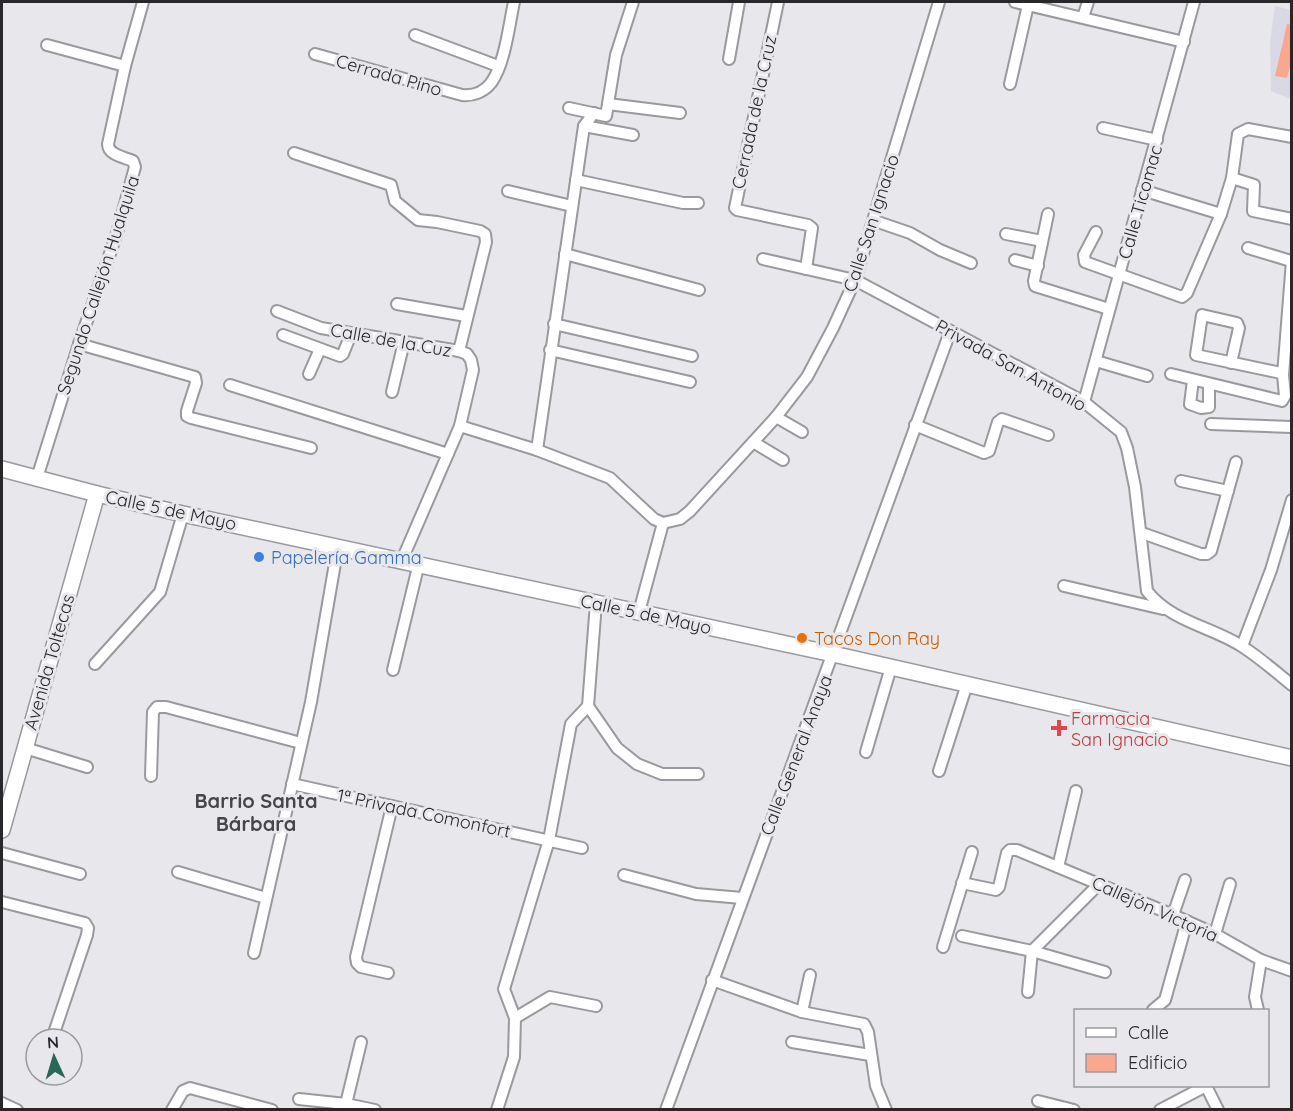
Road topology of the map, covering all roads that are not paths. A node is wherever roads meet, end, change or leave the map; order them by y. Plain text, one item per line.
1 (143, 2) edge
2 (514, 2) edge
3 (633, 2) edge
4 (739, 2) edge
5 (778, 2) edge
6 (939, 2) edge
7 (1015, 2) edge
8 (1088, 2) edge
9 (1194, 2) edge
10 (1028, 5) junction
11 (1083, 17) junction
12 (415, 35) dead end
13 (1184, 42) junction
14 (47, 45) dead end
15 (315, 54) dead end
16 (729, 59) dead end
17 (125, 66) junction
18 (498, 66) junction
19 (1010, 84) dead end
20 (608, 104) junction
21 (569, 108) dead end
22 (594, 113) junction
23 (680, 113) dead end
24 (584, 126) junction
25 (1103, 128) dead end
26 (633, 135) dead end
27 (1292, 137) edge
28 (1157, 140) junction
29 (294, 153) dead end
30 (1232, 178) junction
31 (576, 180) junction
32 (508, 190) dead end
33 (1142, 190) junction
34 (698, 203) dead end
35 (572, 206) junction
36 (1048, 214) dead end
37 (1221, 214) junction
38 (1292, 219) edge
39 (874, 220) junction
40 (1096, 232) dead end
41 (1005, 234) dead end
42 (1042, 241) junction
43 (1248, 248) dead end
44 (565, 254) junction
45 (764, 259) dead end
46 (1016, 260) dead end
47 (1292, 261) edge
48 (971, 263) dead end
49 (1038, 266) junction
50 (806, 269) junction
51 (1119, 274) junction
52 (855, 280) junction
53 (699, 290) dead end
54 (397, 304) dead end
55 (1109, 309) junction
56 (277, 311) dead end
57 (466, 316) junction
58 (554, 324) junction
59 (950, 332) junction
60 (351, 334) junction
61 (284, 335) dead end
62 (404, 342) junction
63 (79, 344) junction
64 (320, 349) junction
65 (550, 350) junction
66 (459, 351) junction
67 (692, 356) dead end
68 (1096, 361) junction
69 (1231, 363) junction
70 (309, 374) dead end
71 (1171, 374) dead end
72 (1147, 376) dead end
73 (1193, 380) junction
74 (690, 382) dead end
75 (1286, 382) edge
76 (1209, 384) junction
77 (230, 385) dead end
78 (392, 392) dead end
79 (1084, 402) junction
80 (776, 417) junction
81 (1211, 424) dead end
82 (915, 425) junction
83 (460, 426) junction
84 (1292, 427) edge
85 (802, 432) dead end
86 (1048, 435) dead end
87 (753, 442) junction
88 (311, 448) dead end
89 (537, 450) junction
90 (448, 454) junction
91 (783, 460) dead end
92 (1236, 462) dead end
93 (2, 469) edge
94 (37, 478) junction
95 (1181, 481) dead end
96 (1228, 491) junction
97 (97, 494) junction
98 (1292, 500) edge
99 (183, 514) junction
100 (1289, 516) edge
101 (663, 523) junction
102 (1142, 533) junction
103 (338, 546) junction
104 (402, 560) junction
105 (419, 563) junction
106 (1064, 585) dead end
107 (596, 603) junction
108 (1167, 610) junction
109 (639, 612) junction
110 (1242, 646) junction
111 (833, 654) junction
112 (95, 664) dead end
113 (891, 667) junction
114 (393, 670) dead end
115 (967, 684) junction
116 (1292, 684) edge
117 (588, 706) junction
118 (301, 743) junction
119 (25, 748) junction
120 (866, 752) dead end
121 (1292, 758) edge
122 (87, 767) dead end
123 (939, 771) dead end
124 (698, 774) dead end
125 (151, 776) dead end
126 (292, 784) junction
127 (1076, 790) dead end
128 (6, 796) edge
129 (392, 806) junction
130 (2, 830) edge
131 (549, 840) junction
132 (582, 848) dead end
133 (972, 852) dead end
134 (2, 853) edge
135 (1058, 867) junction
136 (178, 872) dead end
137 (80, 874) dead end
138 (624, 875) dead end
139 (1185, 880) dead end
140 (962, 883) junction
141 (1100, 884) junction
142 (1230, 884) dead end
143 (266, 898) junction
144 (742, 898) junction
145 (2, 902) edge
146 (1173, 915) junction
147 (1187, 921) junction
148 (1215, 934) junction
149 (962, 936) dead end
150 (943, 947) dead end
151 (1032, 951) junction
152 (254, 953) dead end
153 (1261, 960) junction
154 (1292, 971) edge
155 (1105, 972) dead end
156 (388, 973) dead end
157 (810, 975) dead end
158 (712, 980) junction
159 (1028, 992) dead end
160 (596, 1006) dead end
161 (1155, 1009) edge
162 (1258, 1009) edge
163 (802, 1012) junction
164 (515, 1018) junction
165 (56, 1027) edge
166 (361, 1042) dead end
167 (792, 1042) dead end
168 (870, 1055) junction
169 (1204, 1087) edge
170 (1206, 1087) edge
171 (300, 1099) dead end
172 (1038, 1101) dead end
173 (2, 1103) edge
174 (346, 1104) junction
175 (17, 1110) edge
176 (172, 1110) edge
177 (272, 1110) edge
178 (375, 1110) edge
179 (497, 1110) edge
180 (666, 1110) edge
181 (886, 1110) edge
182 (1074, 1110) edge
183 (1160, 1110) edge
184 (1218, 1110) edge

1 - 17 street, Segundo Callejón Hualquila
2 - 18 street
3 - 20 street
4 - 16 street
5 - 50 street, Cerrada de la Cruz
6 - 39 street, Calle San Ignacio
7 - 10 street
8 - 11 street
9 - 13 street, Calle Ticomac
10 - 11 street
10 - 19 street
11 - 13 street
12 - 18 street
13 - 28 street, Calle Ticomac
14 - 17 street
15 - 18 street, Cerrada Pino
17 - 63 street, Segundo Callejón Hualquila
20 - 22 street
20 - 23 street
21 - 22 street
22 - 24 street
24 - 26 street
24 - 31 street
25 - 28 street
27 - 30 street
28 - 33 street, Calle Ticomac
29 - 57 street
30 - 37 street
30 - 38 street
31 - 34 street
31 - 35 street
32 - 35 street
33 - 37 street
33 - 51 street, Calle Ticomac
35 - 44 street
36 - 42 street
37 - 51 street
39 - 48 street
39 - 52 street, Calle San Ignacio
40 - 51 street
41 - 42 street
42 - 49 street
43 - 47 street
44 - 53 street
44 - 58 street
45 - 50 street, Privada San Antonio
46 - 49 street
47 - 75 street
49 - 55 street
50 - 52 street, Privada San Antonio
51 - 55 street, Calle Ticomac
52 - 59 street, Privada San Antonio
52 - 80 street, Calle San Ignacio
54 - 57 street
55 - 68 street, Calle Ticomac
56 - 60 street, Calle de la Cuz
57 - 66 street
58 - 65 street
58 - 67 street
59 - 79 street, Privada San Antonio
59 - 82 street, Calle General Anaya
60 - 62 street, Calle de la Cuz
60 - 64 street
61 - 64 street
62 - 66 street, Calle de la Cuz
62 - 78 street
63 - 88 street
63 - 94 street, Segundo Callejón Hualquila
64 - 70 street
65 - 74 street
65 - 89 street
66 - 83 street, Calle de la Cuz
68 - 72 street
68 - 79 street, Calle Ticomac
69 - 69 street
69 - 75 street
71 - 73 street
73 - 76 street
73 - 76 street
75 - 76 street
77 - 90 street
79 - 102 street, Privada San Antonio
80 - 85 street
80 - 87 street, Calle San Ignacio
81 - 84 street
82 - 86 street
82 - 111 street, Calle General Anaya
83 - 89 street
83 - 90 street, Calle de la Cuz
87 - 91 street
87 - 101 street, Calle San Ignacio
89 - 101 street
90 - 104 street, Calle de la Cuz
92 - 96 street
93 - 94 street, Calle 5 de Mayo
94 - 97 street, Calle 5 de Mayo
95 - 96 street
96 - 102 street
97 - 99 street, Calle 5 de Mayo
97 - 119 street, Avenida Toltecas
98 - 100 street
99 - 103 street, Calle 5 de Mayo
99 - 112 street
100 - 110 street
101 - 109 street
102 - 108 street, Privada San Antonio
103 - 104 street, Calle 5 de Mayo
103 - 118 street
104 - 105 street, Calle 5 de Mayo
105 - 107 street, Calle 5 de Mayo
105 - 114 street
106 - 108 street
107 - 109 street, Calle 5 de Mayo
107 - 117 street
108 - 110 street, Privada San Antonio
109 - 111 street, Calle 5 de Mayo
110 - 116 street, Privada San Antonio
111 - 113 street, Calle 5 de Mayo
111 - 144 street, Calle General Anaya
113 - 115 street, Calle 5 de Mayo
113 - 120 street
115 - 121 street, Calle 5 de Mayo
115 - 123 street
117 - 124 street
117 - 131 street
118 - 125 street
118 - 126 street
119 - 122 street
119 - 128 street, Avenida Toltecas
126 - 129 street, 1ª Privada Comonfort
126 - 143 street
127 - 135 street
128 - 130 street, Avenida Toltecas
129 - 131 street, 1ª Privada Comonfort
129 - 156 street
131 - 132 street, 1ª Privada Comonfort
131 - 164 street
133 - 140 street
134 - 137 street
135 - 140 street, Callejón Victoria
135 - 141 street, Callejón Victoria
136 - 143 street
138 - 144 street
139 - 146 street
140 - 150 street
141 - 146 street, Callejón Victoria
141 - 151 street
142 - 148 street
143 - 152 street
144 - 158 street, Calle General Anaya
145 - 165 street
146 - 147 street, Callejón Victoria
147 - 148 street, Callejón Victoria
147 - 161 street
148 - 153 street, Callejón Victoria
149 - 151 street
151 - 155 street
151 - 159 street
153 - 154 street, Callejón Victoria
153 - 162 street
157 - 163 street
158 - 163 street
158 - 180 street, Calle General Anaya
160 - 164 street
163 - 168 street
164 - 179 street
166 - 174 street
167 - 168 street
168 - 181 street
169 - 183 street
170 - 184 street
171 - 174 street
172 - 182 street
173 - 175 street
174 - 178 street
176 - 177 street

